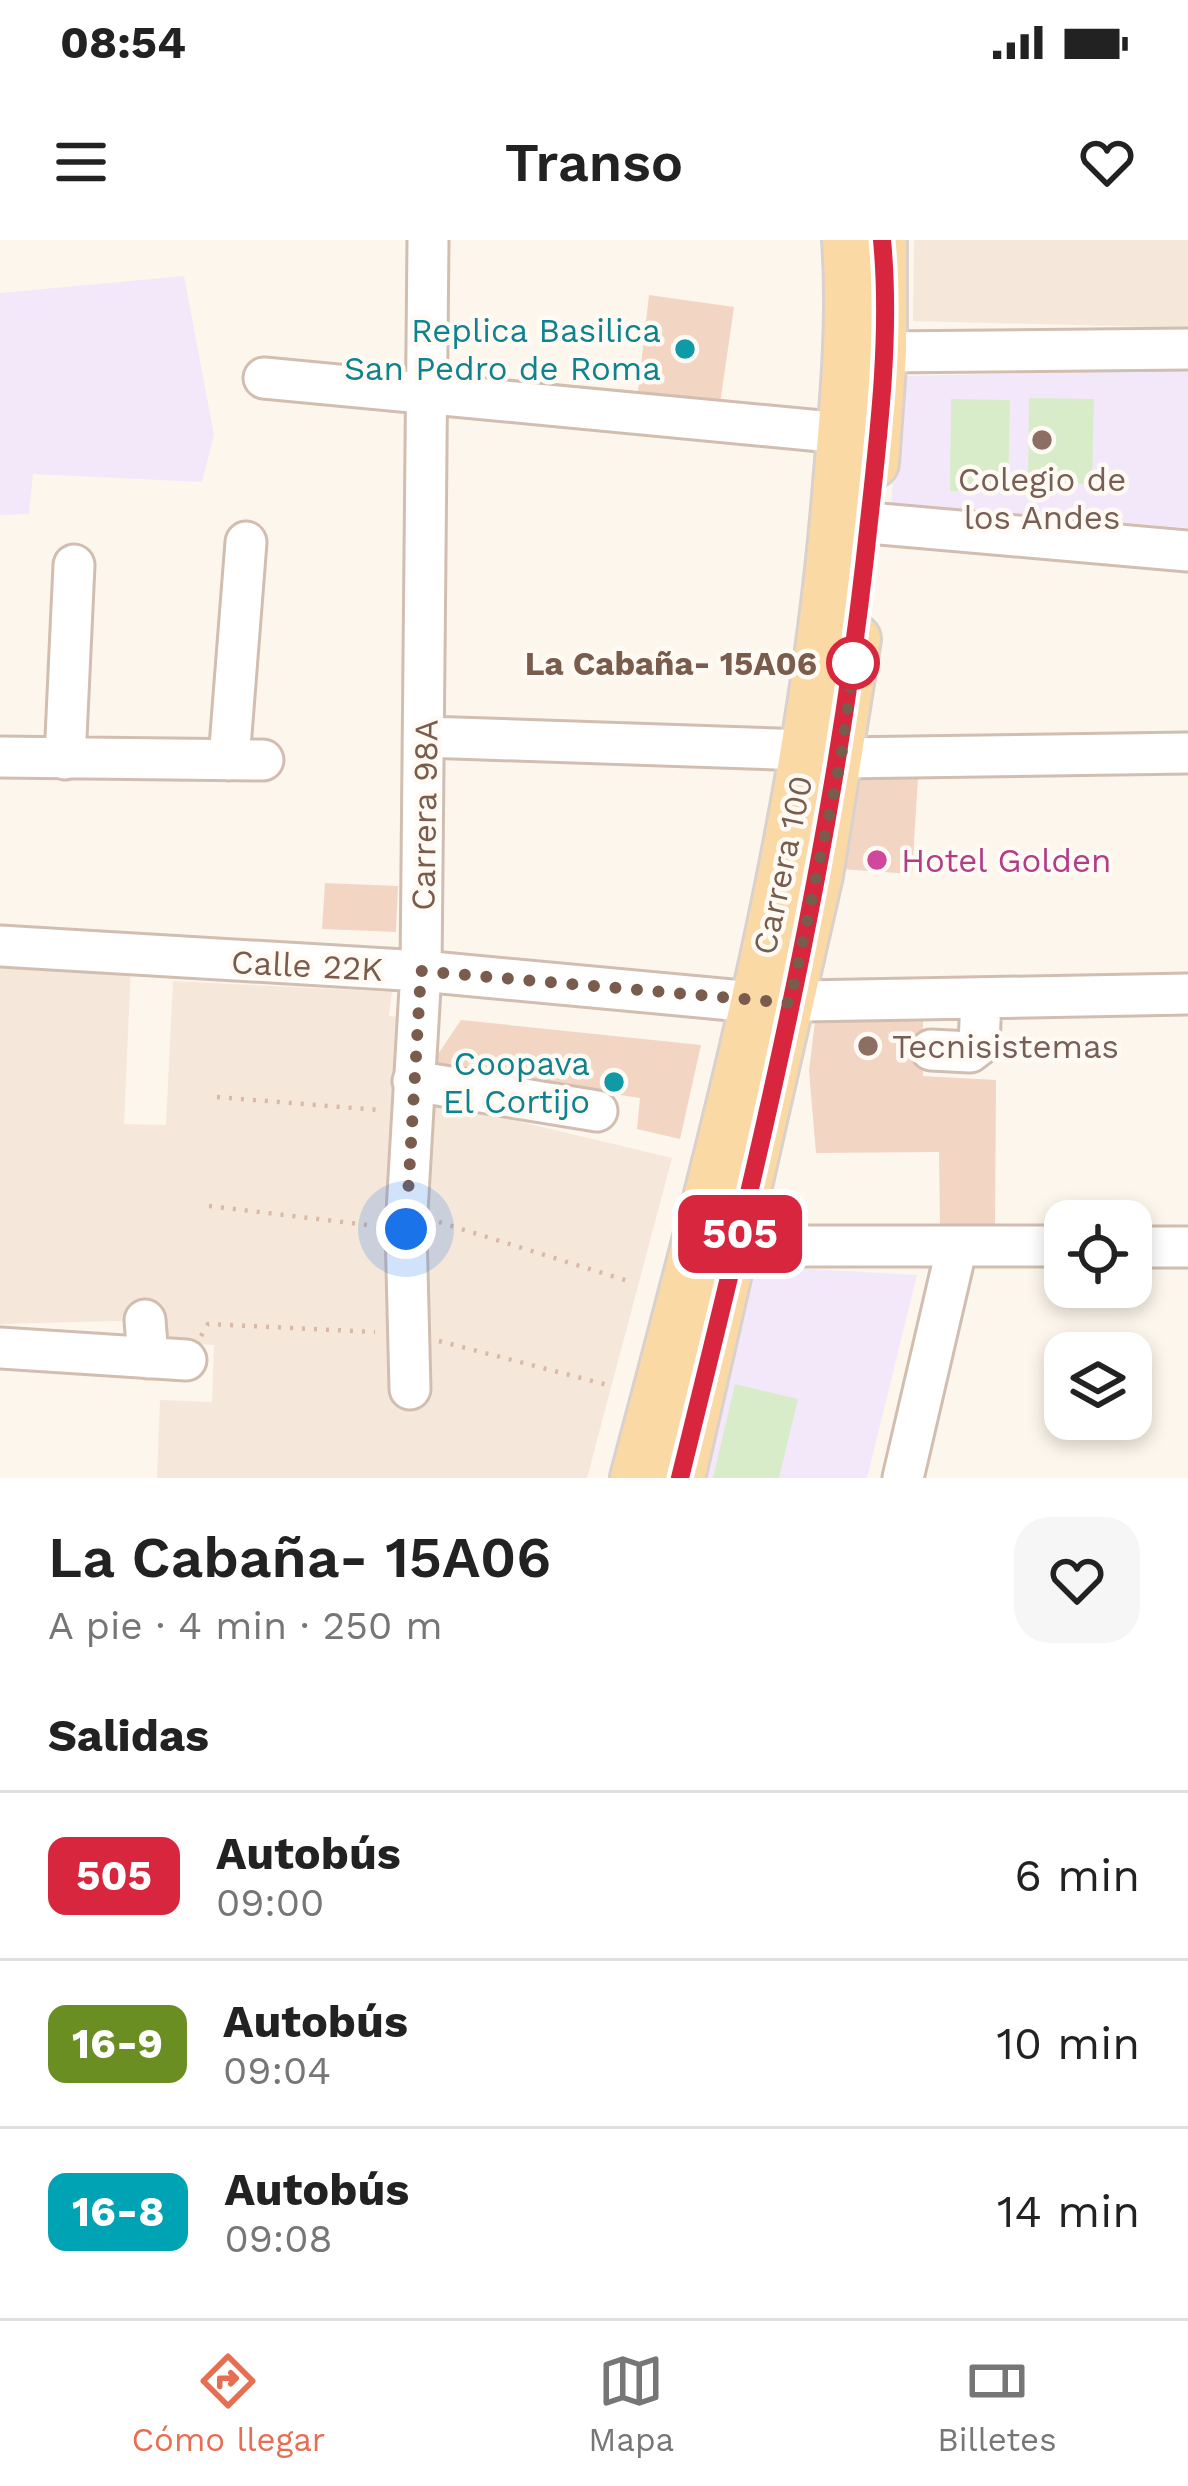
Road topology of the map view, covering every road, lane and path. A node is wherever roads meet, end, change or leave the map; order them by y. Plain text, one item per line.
1 (428, 240) edge
2 (848, 240) edge
3 (882, 240) edge
4 (1188, 349) edge
5 (882, 352) junction
6 (265, 378) dead end
7 (424, 394) junction
8 (842, 433) junction
9 (869, 524) junction
10 (246, 542) dead end
11 (1188, 551) edge
12 (74, 565) dead end
13 (426, 737) junction
14 (1188, 753) edge
15 (823, 754) junction
16 (0, 757) edge
17 (65, 759) junction
18 (0, 946) edge
19 (421, 971) junction
20 (1188, 994) edge
21 (981, 998) junction
22 (771, 1002) junction
23 (931, 1050) dead end
24 (217, 1096) dead end
25 (412, 1097) junction
26 (597, 1112) dead end
27 (209, 1206) dead end
28 (407, 1221) junction
29 (737, 1246) junction
30 (957, 1246) junction
31 (1044, 1246) edge
32 (1152, 1246) edge
33 (1188, 1247) edge
34 (628, 1281) dead end
35 (160, 1346) dead end
36 (0, 1348) edge
37 (410, 1389) dead end
38 (635, 1478) edge
39 (680, 1478) edge
40 (903, 1478) edge

1 - 7 street, Carrera 98A
2 - 8 main road, Carrera 100
3 - 5 main road, Carrera 100
4 - 5 street
5 - 9 main road, Carrera 100
6 - 7 street
7 - 8 street
7 - 13 street, Carrera 98A
8 - 15 main road, Carrera 100
9 - 11 street
9 - 15 main road, Carrera 100
10 - 17 street
12 - 17 street
13 - 15 street
13 - 19 street, Carrera 98A
14 - 15 street
15 - 22 main road, Carrera 100
16 - 17 street
18 - 19 street, Calle 22K
19 - 22 street, Calle 22K
19 - 25 street, Carrera 98A
20 - 21 street, Calle 22K
21 - 22 street, Calle 22K
21 - 23 street
22 - 29 main road, Carrera 100
22 - 38 main road, Carrera 100
24 - 25 path
25 - 26 street
25 - 28 street, Carrera 98A
27 - 28 path
28 - 34 path
28 - 37 street, Carrera 98A
29 - 30 street
29 - 39 main road, Carrera 100
30 - 31 street
30 - 40 street
32 - 33 street
35 - 36 street

